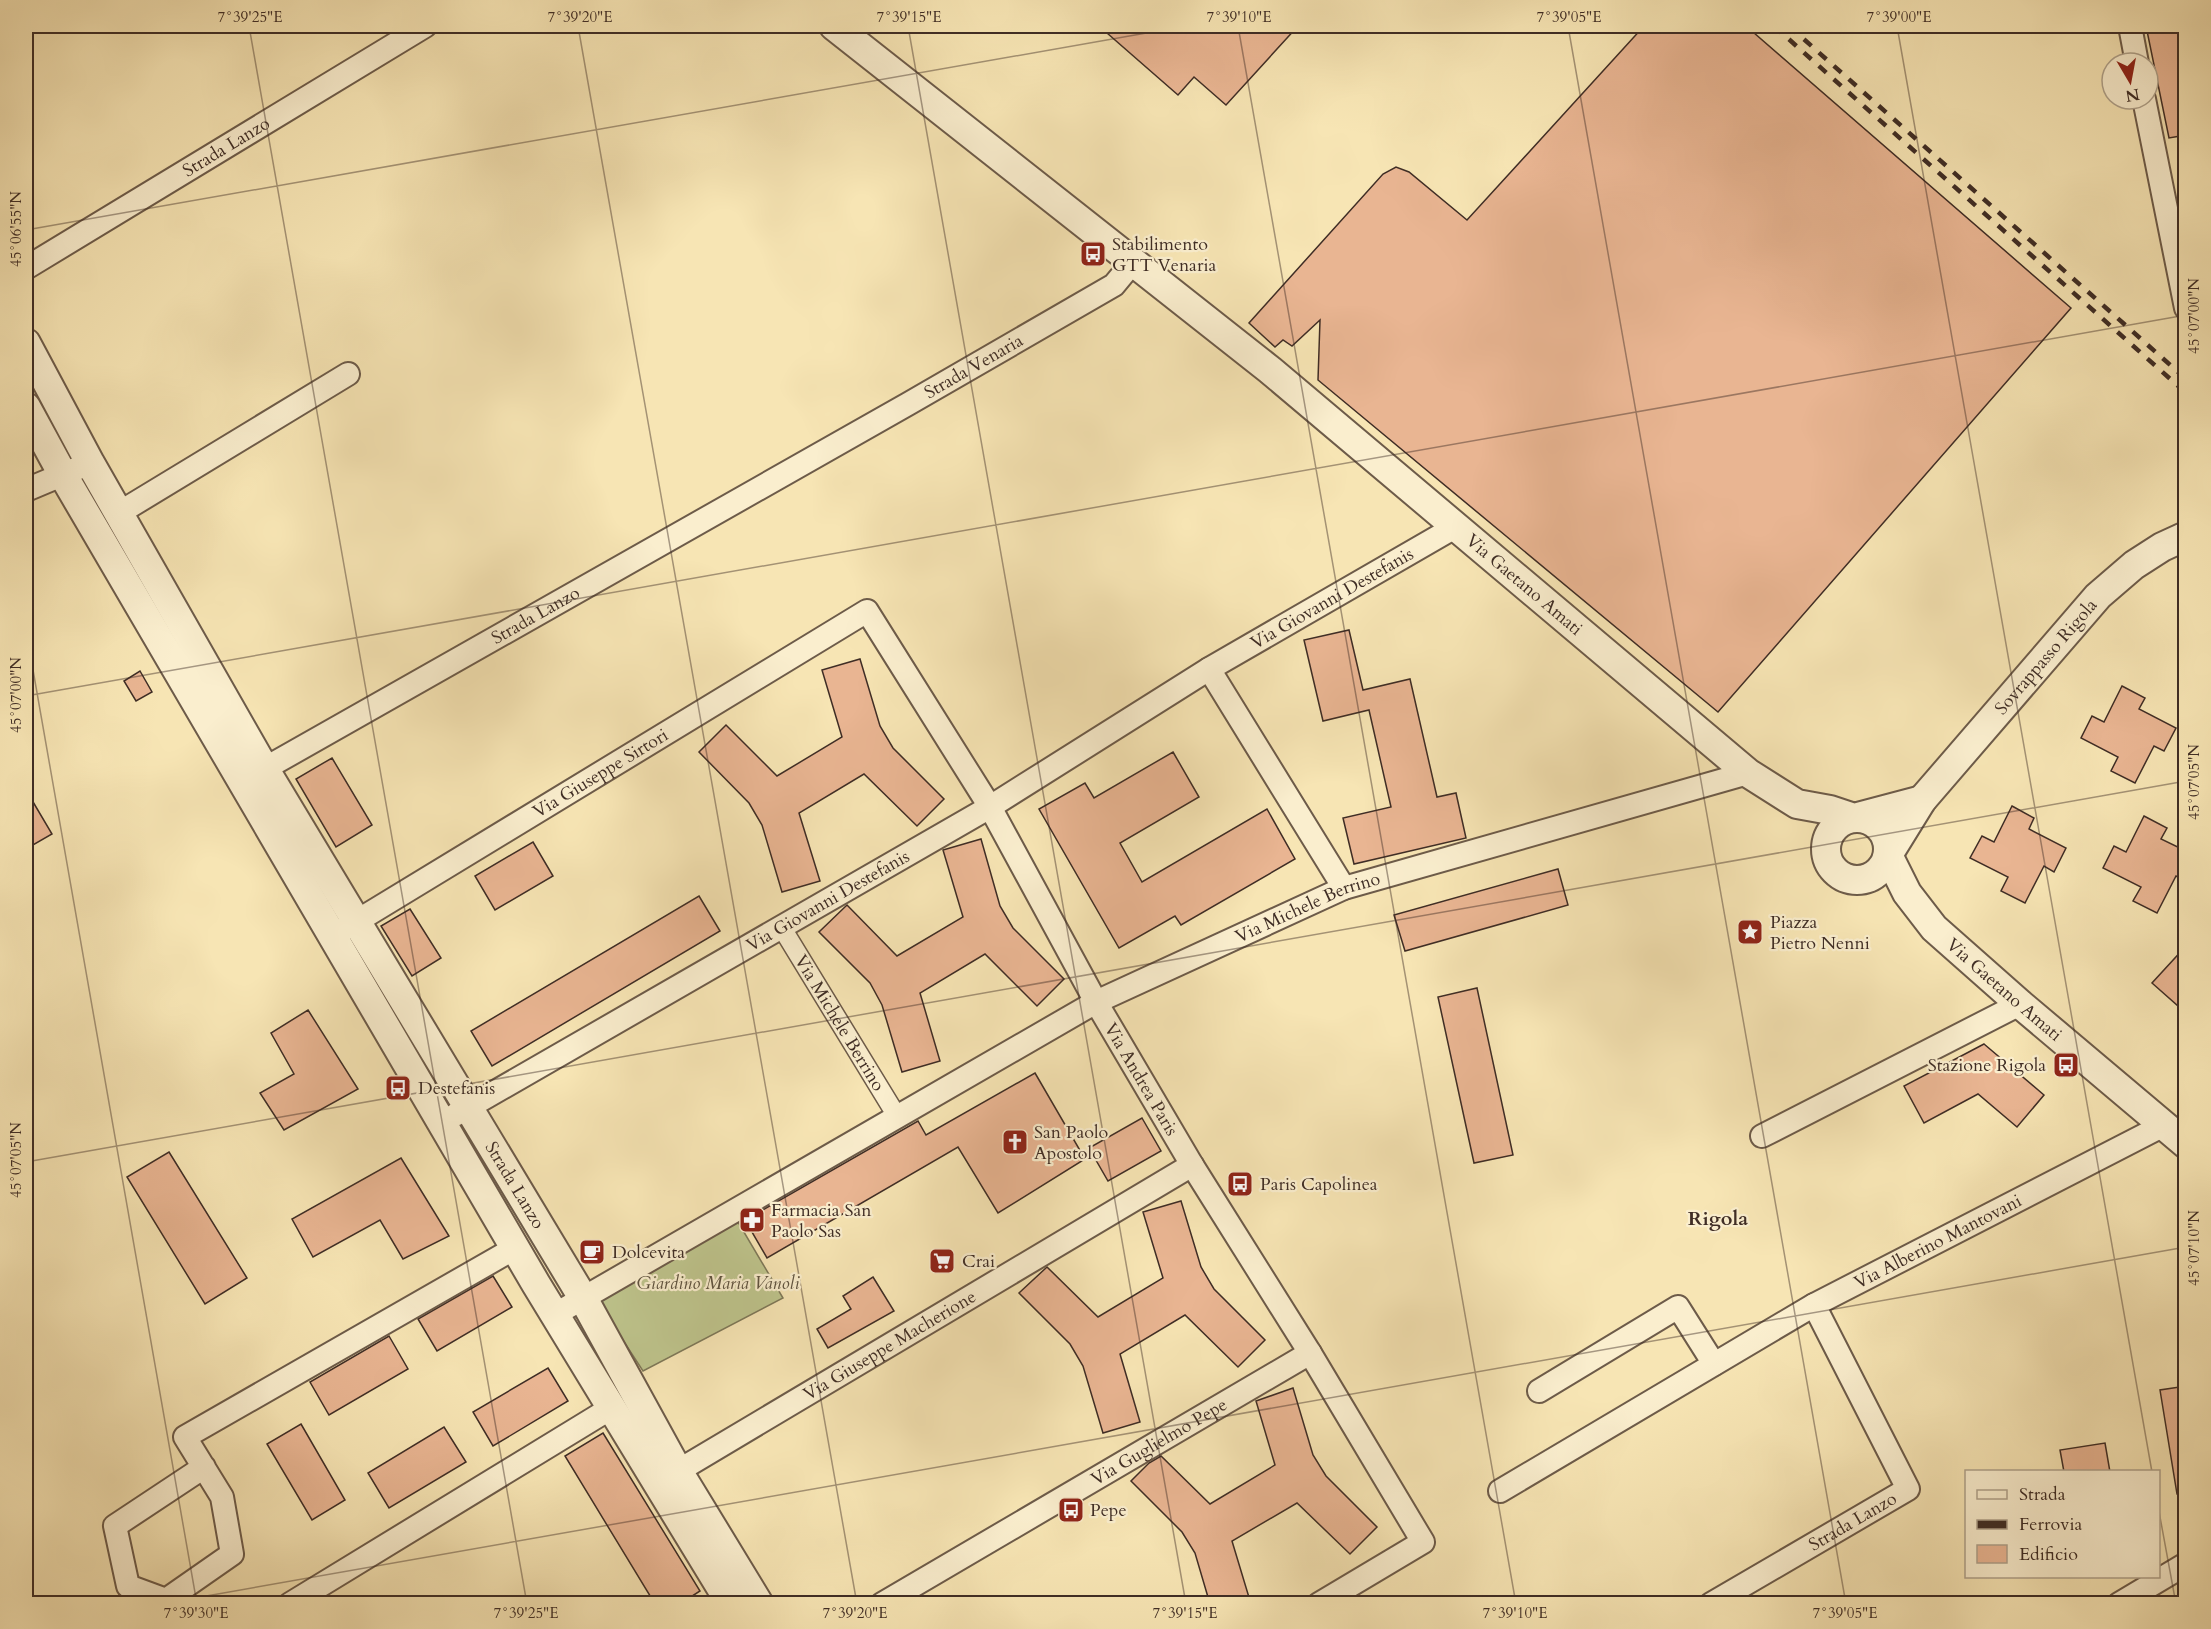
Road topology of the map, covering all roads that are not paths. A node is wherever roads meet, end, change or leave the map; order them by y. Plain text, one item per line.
1 (425, 26) edge
2 (834, 26) edge
3 (2130, 26) edge
4 (2135, 51) edge
5 (2146, 111) edge
6 (1133, 261) junction
7 (26, 268) edge
8 (2185, 308) edge
9 (26, 343) edge
10 (348, 374) dead end
11 (26, 407) edge
12 (808, 461) joint
13 (90, 463) junction
14 (63, 475) junction
15 (26, 490) edge
16 (118, 513) junction
17 (1455, 527) junction
18 (2186, 536) edge
19 (867, 611) joint
20 (1209, 669) junction
21 (1748, 774) junction
22 (253, 775) junction
23 (1922, 800) junction
24 (1797, 804) junction
25 (990, 807) junction
26 (1854, 818) junction
27 (1826, 844) junction
28 (1888, 855) junction
29 (1859, 881) junction
30 (1344, 888) junction
31 (357, 922) junction
32 (782, 928) junction
33 (1934, 928) junction
34 (332, 936) junction
35 (1096, 1002) junction
36 (2020, 1004) junction
37 (467, 1108) junction
38 (898, 1118) junction
39 (441, 1123) junction
40 (2164, 1125) junction
41 (1762, 1136) dead end
42 (2186, 1144) edge
43 (1192, 1165) junction
44 (515, 1248) junction
45 (583, 1298) junction
46 (1814, 1305) junction
47 (555, 1315) junction
48 (1310, 1353) junction
49 (1714, 1364) junction
50 (1539, 1390) dead end
51 (611, 1408) junction
52 (204, 1467) junction
53 (678, 1470) junction
54 (1500, 1491) dead end
55 (2186, 1564) edge
56 (290, 1604) edge
57 (731, 1604) edge
58 (759, 1604) edge
59 (882, 1604) edge
60 (1319, 1604) edge
61 (1711, 1604) edge
62 (2119, 1604) edge

1 - 7 street, Strada Lanzo
2 - 6 street
3 - 4 street
5 - 8 street
6 - 12 street, Strada Venaria
6 - 17 street, Via Gaetano Amati
9 - 13 street, Strada Lanzo
10 - 16 street
11 - 14 street, Strada Lanzo
12 - 22 street, Strada Lanzo
13 - 14 street
13 - 16 street, Strada Lanzo
14 - 15 street
14 - 22 street, Strada Lanzo
16 - 22 street, Strada Lanzo
17 - 20 street, Via Giovanni Destefanis
17 - 21 street, Via Gaetano Amati
18 - 23 street, Sovrappasso Rigola
19 - 25 street, Via Andrea Paris
19 - 31 street, Via Giuseppe Sirtori
20 - 25 street, Via Giovanni Destefanis
20 - 30 street
21 - 24 street, Via Gaetano Amati
21 - 30 street, Via Michele Berrino
22 - 31 street, Strada Lanzo
22 - 34 street, Strada Lanzo
23 - 26 street
23 - 28 street
24 - 26 street, Via Gaetano Amati
24 - 27 street, Via Gaetano Amati
25 - 32 street, Via Giovanni Destefanis
25 - 35 street, Via Andrea Paris
26 - 27 street
26 - 28 street
27 - 29 street
28 - 29 street
28 - 33 street, Via Gaetano Amati
29 - 33 street, Via Gaetano Amati
30 - 35 street, Via Michele Berrino
31 - 34 street, Via Giuseppe Sirtori
31 - 37 street, Strada Lanzo
32 - 37 street, Via Giovanni Destefanis
32 - 38 street, Via Michele Berrino
33 - 36 street, Via Gaetano Amati
34 - 39 street, Strada Lanzo
35 - 38 street, Via Michele Berrino
35 - 43 street, Via Andrea Paris
36 - 40 street, Via Gaetano Amati
36 - 41 street
37 - 39 street, Via Giovanni Destefanis
37 - 45 street, Strada Lanzo
38 - 45 street, Via Michele Berrino
39 - 44 street, Strada Lanzo
40 - 42 street, Via Gaetano Amati
40 - 46 street, Via Alberino Mantovani
43 - 48 street, Via Andrea Paris
43 - 53 street, Via Giuseppe Macherione
44 - 47 street, Strada Lanzo
44 - 52 street, Strada Lanzo
45 - 47 street, Via Michele Berrino
45 - 53 street, Strada Lanzo
46 - 49 street, Via Alberino Mantovani
46 - 61 street, Strada Lanzo
47 - 51 street, Strada Lanzo
48 - 59 street, Via Guglielmo Pepe
48 - 60 street, Via Andrea Paris
49 - 50 street
49 - 54 street, Via Alberino Mantovani
51 - 56 street
51 - 57 street, Strada Lanzo
52 - 52 street
53 - 58 street, Strada Lanzo
55 - 62 street

